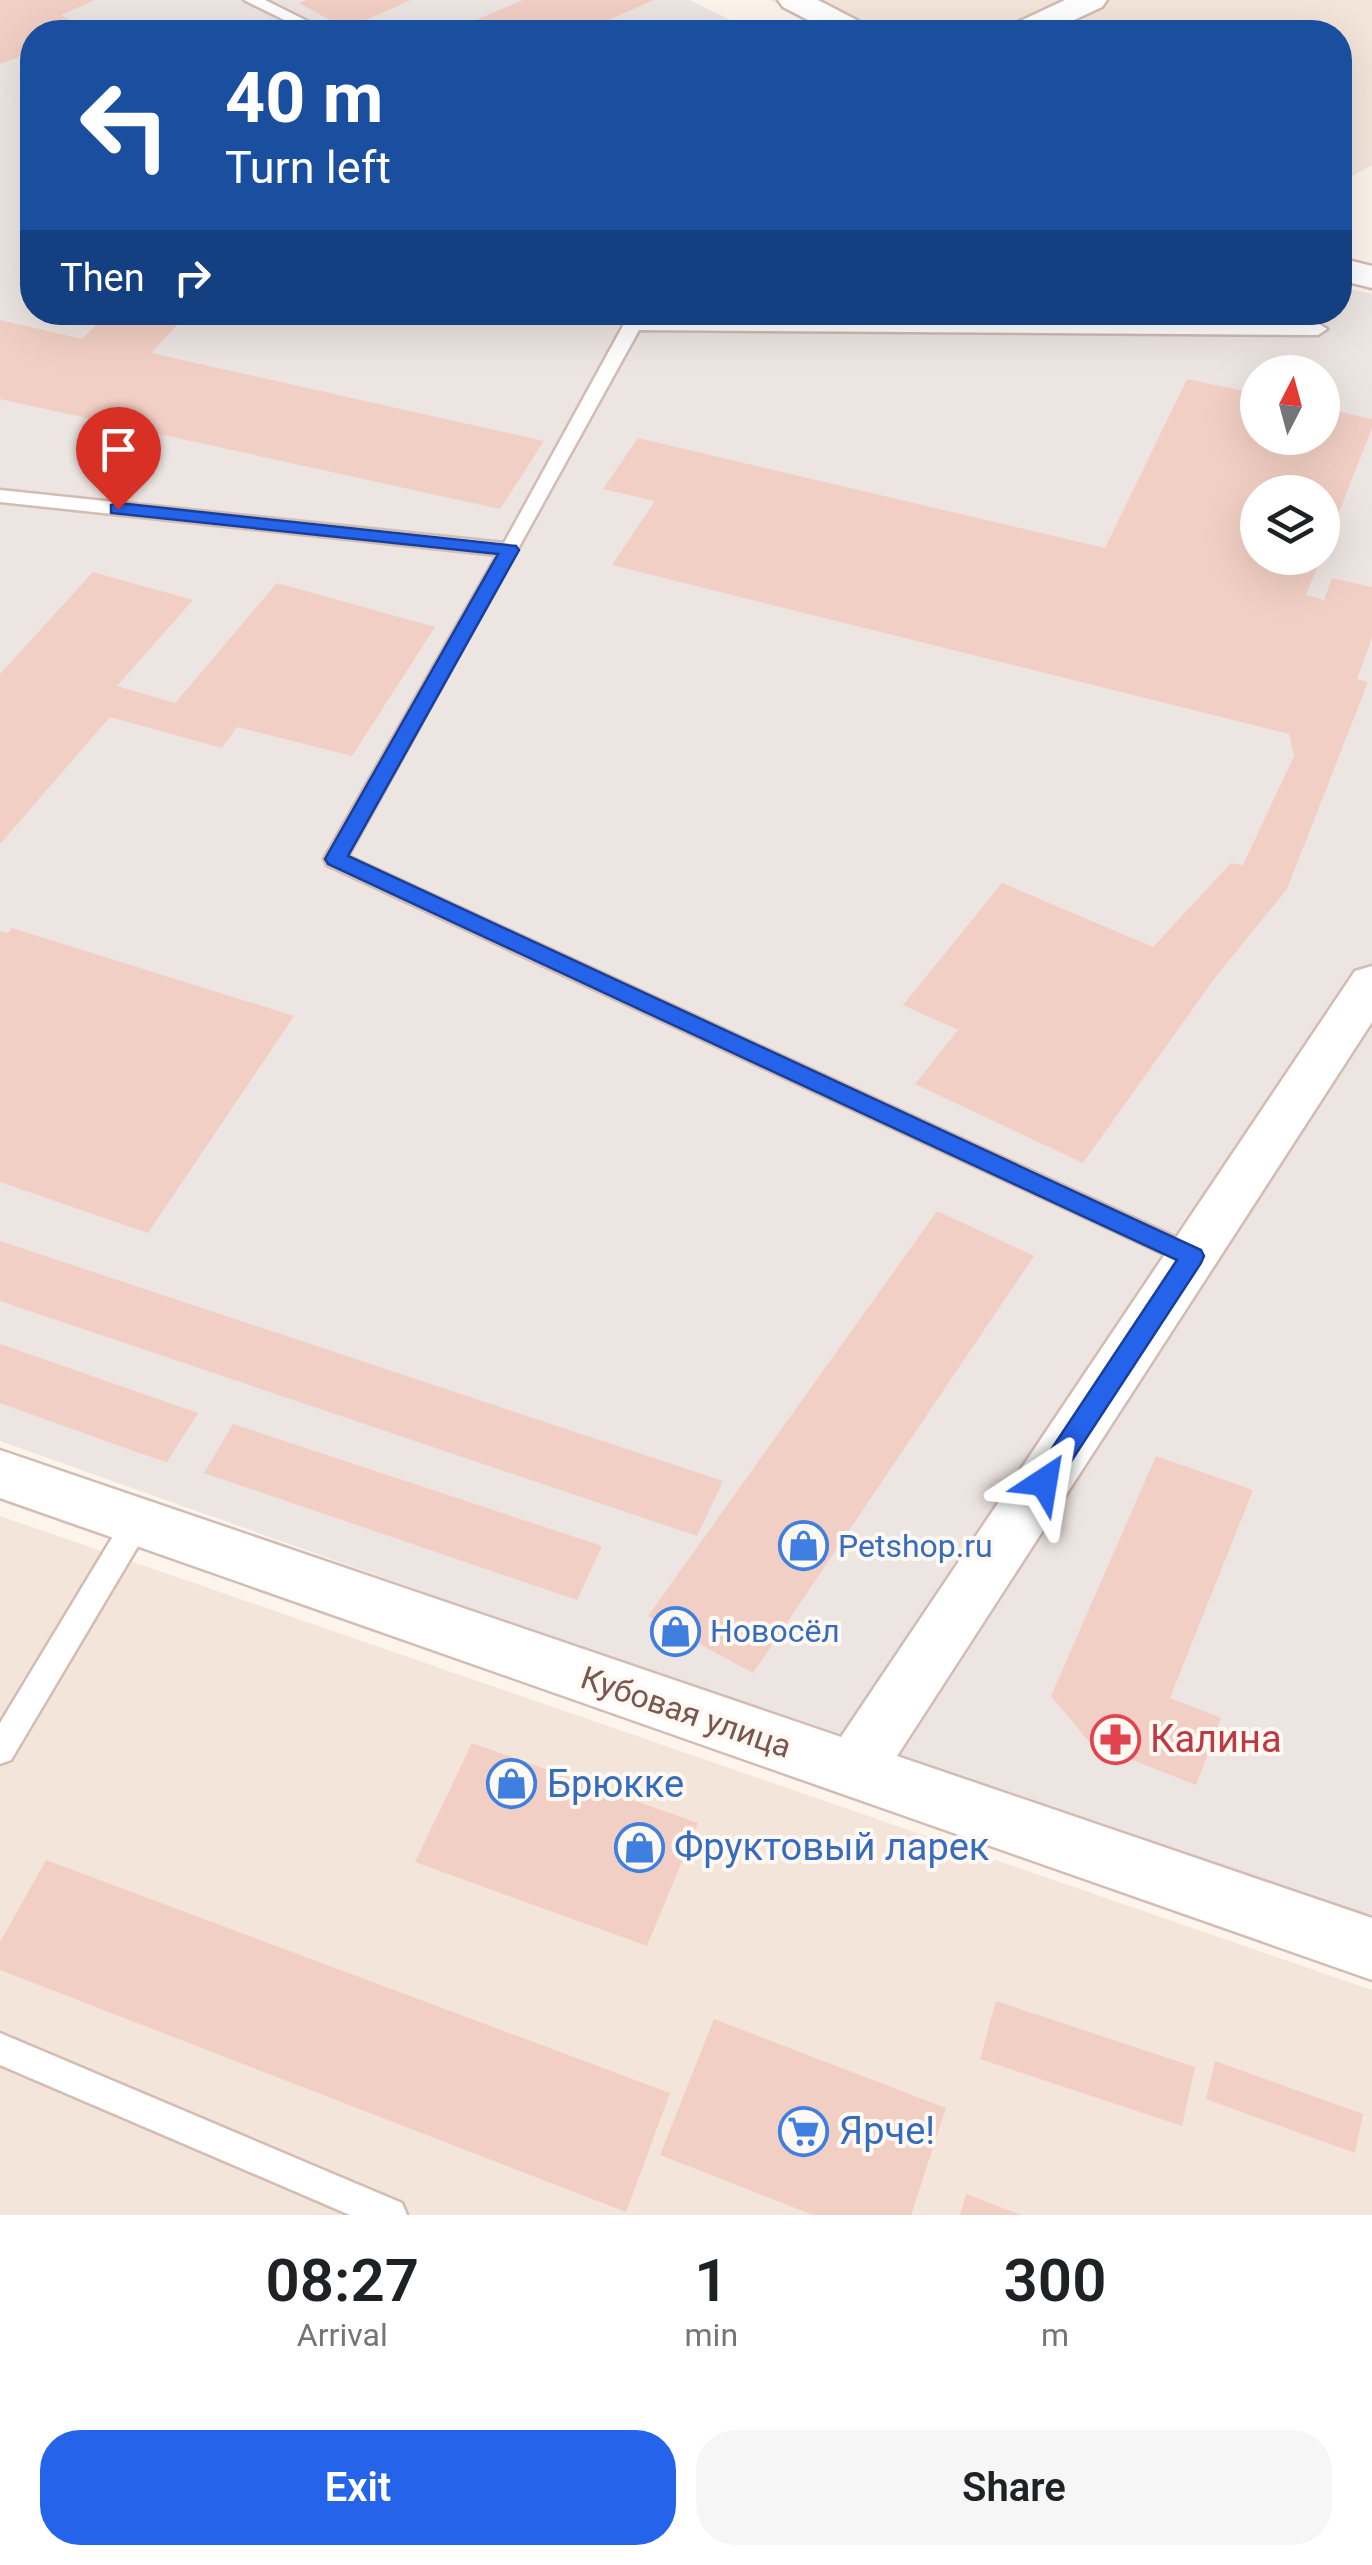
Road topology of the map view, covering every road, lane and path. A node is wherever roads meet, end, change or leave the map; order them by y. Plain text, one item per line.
1 (252, 0) edge
2 (794, 0) edge
3 (1092, 0) edge
4 (295, 20) edge
5 (832, 20) edge
6 (1049, 20) edge
7 (632, 325) edge
8 (804, 325) edge
9 (1318, 328) dead end
10 (0, 496) edge
11 (510, 550) junction
12 (1372, 984) edge
13 (1192, 1256) junction
14 (0, 1474) edge
15 (137, 1522) junction
16 (0, 1750) edge
17 (853, 1770) junction
18 (1372, 1949) edge
19 (0, 2049) edge
20 (390, 2215) edge

1 - 4 lane
2 - 5 street
3 - 6 street
7 - 11 lane
8 - 9 lane
10 - 11 lane
11 - 13 lane
12 - 13 street
13 - 17 street
14 - 15 street, Кубовая улица
15 - 16 lane
15 - 17 street, Кубовая улица
17 - 18 street, Кубовая улица
19 - 20 lane

